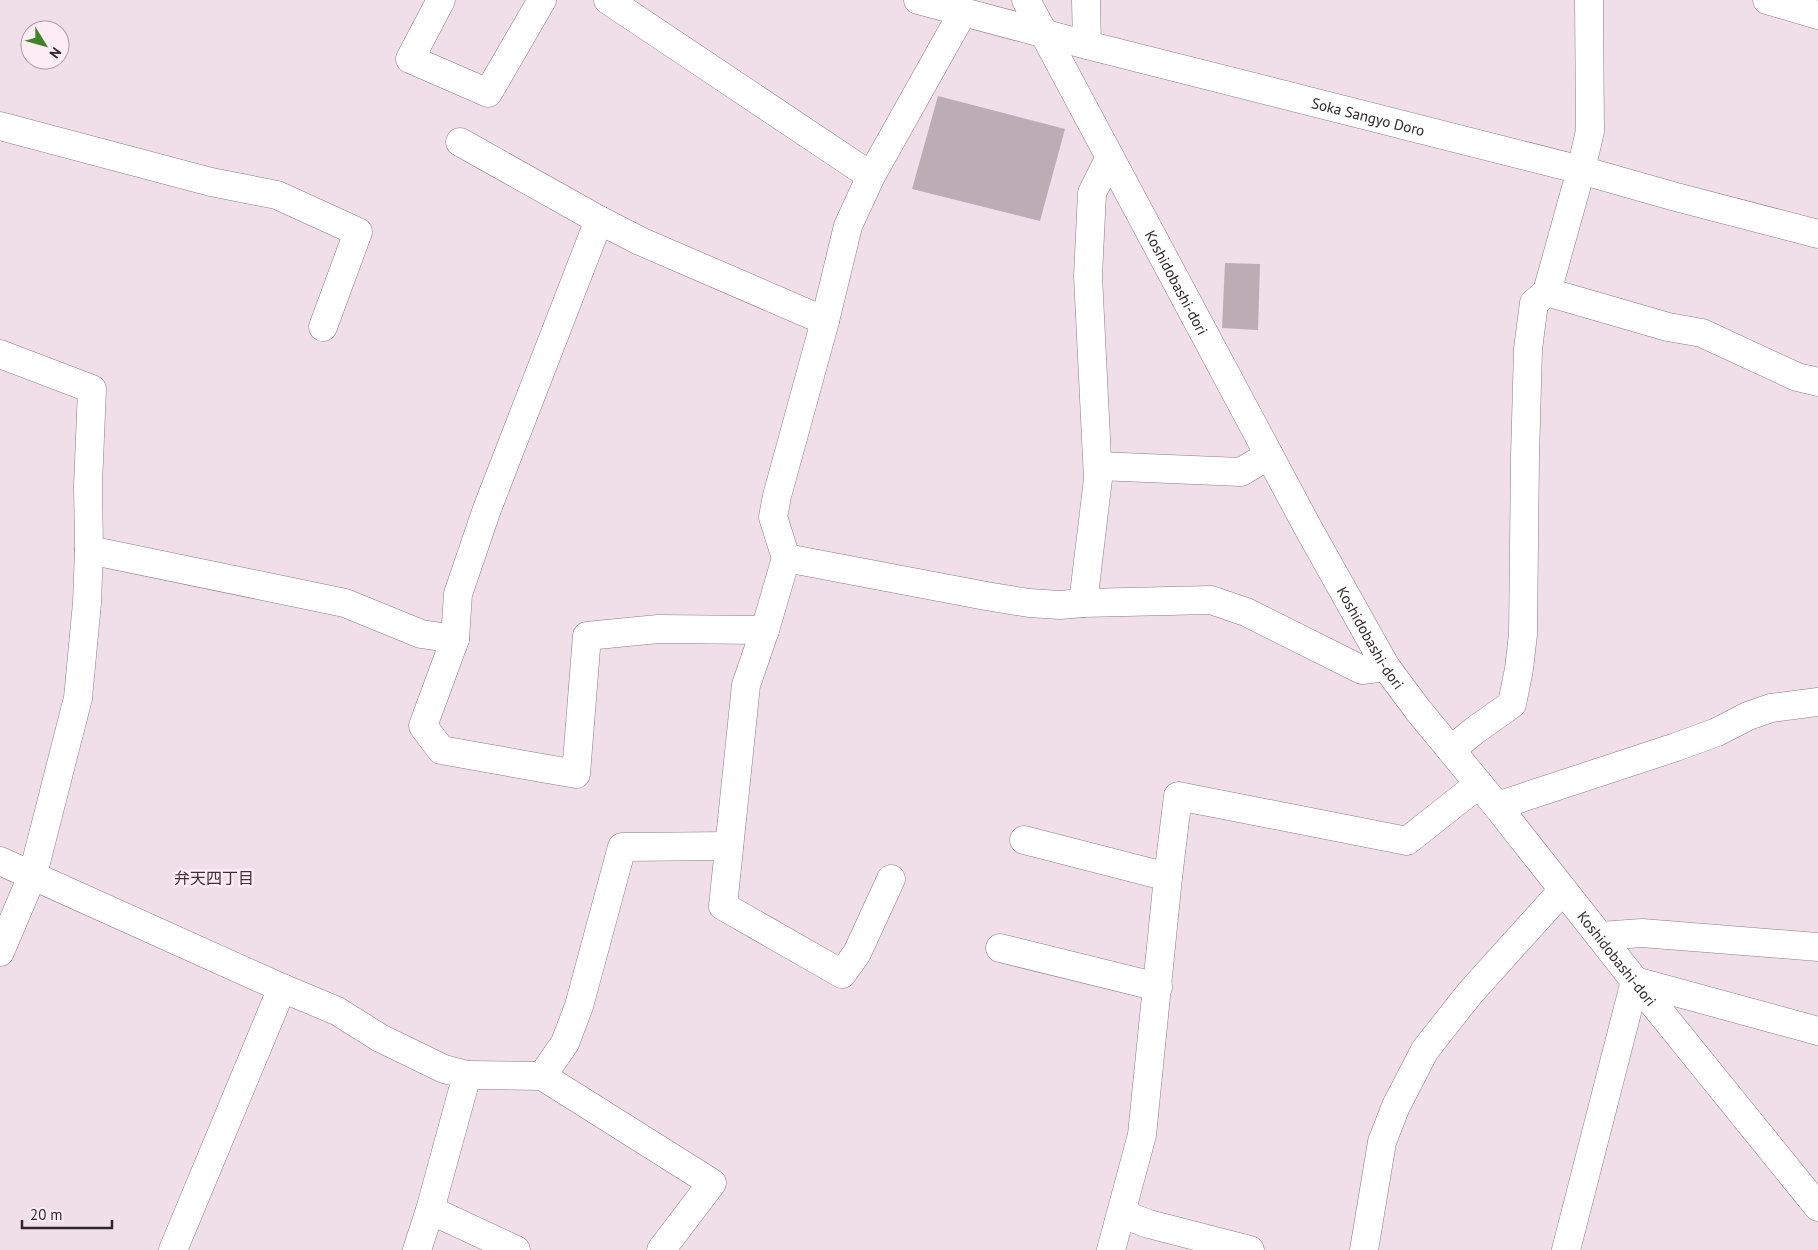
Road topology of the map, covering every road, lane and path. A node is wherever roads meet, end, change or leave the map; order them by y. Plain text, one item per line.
1 (441, 0) edge
2 (542, 0) edge
3 (608, 0) edge
4 (918, 0) edge
5 (1026, 0) edge
6 (1086, 0) edge
7 (1589, 0) edge
8 (1767, 0) edge
9 (963, 12) junction
10 (1818, 15) edge
11 (1044, 33) junction
12 (1087, 45) junction
13 (0, 126) edge
14 (460, 142) dead end
15 (1110, 157) junction
16 (1582, 170) junction
17 (871, 176) junction
18 (599, 220) junction
19 (1818, 234) edge
20 (1547, 292) junction
21 (825, 321) junction
22 (322, 327) dead end
23 (0, 354) edge
24 (1818, 382) edge
25 (1269, 455) junction
26 (1098, 466) junction
27 (89, 550) junction
28 (786, 558) junction
29 (1083, 603) junction
30 (765, 630) junction
31 (455, 640) junction
32 (1386, 667) junction
33 (1818, 702) edge
34 (1451, 750) junction
35 (1479, 784) junction
36 (1498, 806) junction
37 (1024, 840) dead end
38 (729, 846) junction
39 (0, 861) edge
40 (33, 874) junction
41 (1168, 877) junction
42 (891, 879) dead end
43 (1563, 890) junction
44 (1600, 936) junction
45 (1818, 947) edge
46 (1000, 948) dead end
47 (0, 952) edge
48 (1635, 981) junction
49 (1158, 987) junction
50 (282, 988) junction
51 (1818, 1031) edge
52 (467, 1075) junction
53 (542, 1076) junction
54 (1818, 1207) edge
55 (430, 1210) junction
56 (1122, 1214) junction
57 (173, 1250) edge
58 (416, 1250) edge
59 (516, 1250) edge
60 (661, 1250) edge
61 (1111, 1250) edge
62 (1250, 1250) edge
63 (1364, 1250) edge
64 (1566, 1250) edge

1 - 2 street
3 - 17 street
4 - 9 street, Soka Sangyo Doro
5 - 11 street, Koshidobashi-dori
6 - 12 street
7 - 16 street
8 - 10 street
9 - 11 street, Soka Sangyo Doro
9 - 17 street
11 - 12 street, Soka Sangyo Doro
11 - 15 street, Koshidobashi-dori
12 - 16 street, Soka Sangyo Doro
13 - 22 street
14 - 18 street
15 - 25 street, Koshidobashi-dori
15 - 26 street
16 - 19 street, Soka Sangyo Doro
16 - 20 street
17 - 21 street
18 - 21 street
18 - 31 street
20 - 24 street
20 - 34 street
21 - 28 street
23 - 27 street
25 - 26 street
25 - 32 street, Koshidobashi-dori
26 - 29 street
27 - 31 street
27 - 40 street
28 - 29 street
28 - 30 street
29 - 32 street
30 - 31 street
30 - 38 street
32 - 34 street, Koshidobashi-dori
33 - 36 street
34 - 35 street, Koshidobashi-dori
35 - 36 street, Koshidobashi-dori
35 - 41 street
36 - 43 street, Koshidobashi-dori
37 - 41 street
38 - 42 street
38 - 53 street
39 - 40 street
40 - 47 street
40 - 50 street
41 - 49 street
43 - 44 street, Koshidobashi-dori
43 - 63 street
44 - 45 street
44 - 48 street, Koshidobashi-dori
46 - 49 street
48 - 51 street
48 - 54 street, Koshidobashi-dori
48 - 64 street
49 - 56 street
50 - 52 street
50 - 57 street
52 - 53 street
52 - 55 street
53 - 60 street
55 - 58 street
55 - 59 street
56 - 61 street
56 - 62 street

